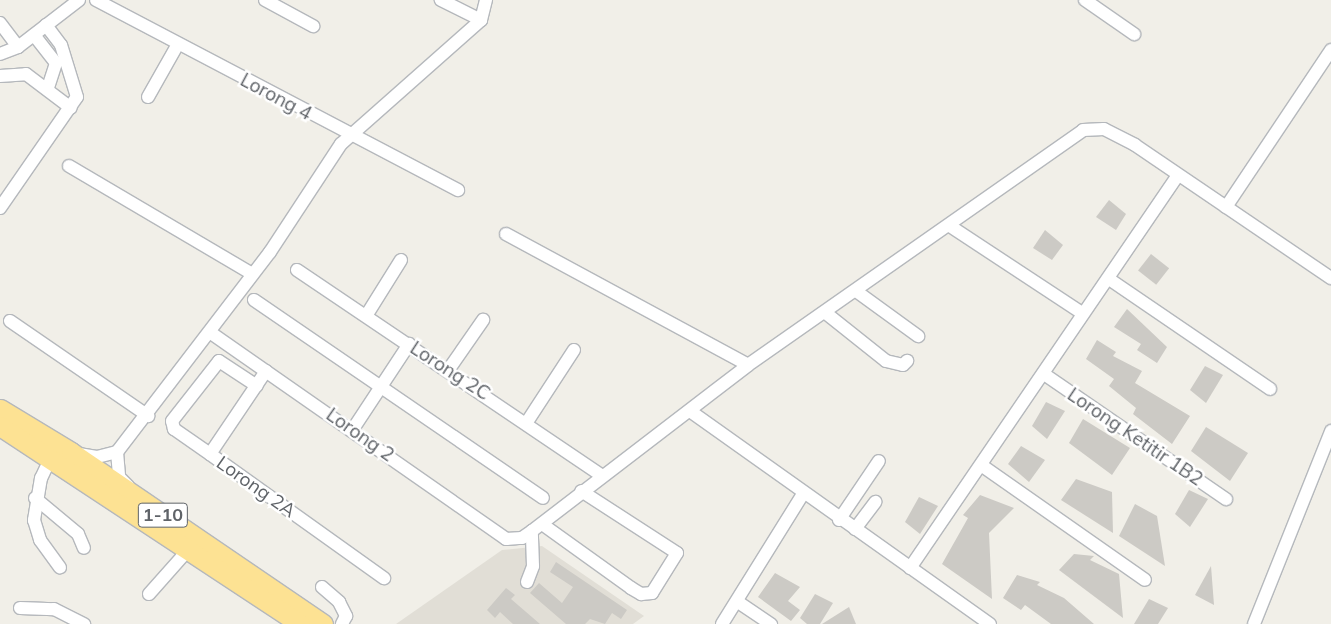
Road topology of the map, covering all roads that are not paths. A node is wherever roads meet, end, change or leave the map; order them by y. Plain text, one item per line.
1 (79, 0) edge
2 (96, 0) edge
3 (265, 0) edge
4 (442, 0) edge
5 (486, 0) edge
6 (1085, 0) edge
7 (481, 20) junction
8 (0, 23) edge
9 (46, 25) junction
10 (313, 26) dead end
11 (1134, 34) dead end
12 (34, 35) junction
13 (178, 44) junction
14 (18, 47) junction
15 (1331, 50) edge
16 (0, 54) edge
17 (0, 76) edge
18 (47, 90) junction
19 (148, 97) dead end
20 (71, 108) junction
21 (349, 136) junction
22 (69, 166) dead end
23 (1177, 176) junction
24 (458, 190) dead end
25 (1226, 207) junction
26 (0, 208) edge
27 (950, 226) junction
28 (506, 234) dead end
29 (402, 260) dead end
30 (297, 270) dead end
31 (252, 274) junction
32 (1331, 278) edge
33 (1109, 279) junction
34 (856, 291) junction
35 (254, 300) dead end
36 (1082, 313) junction
37 (827, 314) junction
38 (366, 316) junction
39 (10, 320) dead end
40 (483, 320) dead end
41 (211, 333) junction
42 (918, 336) dead end
43 (409, 344) junction
44 (574, 350) dead end
45 (907, 361) dead end
46 (748, 366) junction
47 (449, 369) junction
48 (266, 371) junction
49 (1044, 374) junction
50 (257, 386) junction
51 (379, 387) junction
52 (1270, 389) dead end
53 (0, 409) edge
54 (690, 411) junction
55 (148, 416) junction
56 (527, 422) junction
57 (0, 426) edge
58 (353, 429) junction
59 (1331, 431) edge
60 (71, 452) junction
61 (117, 452) junction
62 (210, 454) junction
63 (51, 457) junction
64 (879, 461) dead end
65 (981, 465) junction
66 (601, 475) junction
67 (581, 491) junction
68 (803, 494) junction
69 (35, 498) junction
70 (543, 498) dead end
71 (1226, 499) dead end
72 (140, 500) junction
73 (875, 502) dead end
74 (839, 520) junction
75 (537, 527) junction
76 (855, 529) junction
77 (84, 548) dead end
78 (188, 549) junction
79 (60, 568) dead end
80 (910, 568) junction
81 (384, 578) dead end
82 (1145, 580) dead end
83 (527, 582) dead end
84 (322, 587) dead end
85 (149, 594) dead end
86 (738, 602) junction
87 (20, 608) dead end
88 (84, 624) edge
89 (300, 624) edge
90 (323, 624) edge
91 (342, 624) edge
92 (722, 624) edge
93 (771, 624) edge
94 (990, 624) edge
95 (1254, 624) edge

1 - 9 street
2 - 13 street, Lorong 4
3 - 10 street
4 - 7 street
5 - 7 street
6 - 11 street
7 - 21 street
8 - 14 street
9 - 12 street
9 - 20 street
12 - 14 street
12 - 18 street
13 - 19 street
13 - 21 street, Lorong 4
14 - 16 street
15 - 25 street
17 - 18 street
18 - 20 street
20 - 26 street
21 - 24 street, Lorong 4
21 - 31 street
22 - 31 street
23 - 25 street
23 - 27 street
23 - 33 street
25 - 32 street
27 - 34 street
27 - 36 street
28 - 46 street
29 - 38 street
30 - 38 street, Lorong 2C
31 - 41 street
33 - 36 street
33 - 52 street
34 - 37 street
34 - 42 street
35 - 51 street
36 - 49 street
37 - 45 street
37 - 46 street
38 - 43 street, Lorong 2C
39 - 55 street
40 - 47 street
41 - 48 street, Lorong 2
41 - 55 street
43 - 47 street, Lorong 2C
43 - 51 street
44 - 56 street
46 - 54 street
47 - 56 street, Lorong 2C
48 - 50 street, Lorong 2A
48 - 58 street, Lorong 2
49 - 65 street
49 - 71 street, Lorong Ketitir 1B2
50 - 62 street, Lorong 2A
50 - 62 street
51 - 58 street
51 - 70 street
53 - 60 highway, 1-10
54 - 66 street
54 - 68 street
55 - 61 street
56 - 66 street, Lorong 2C
57 - 63 highway, 1-10
58 - 75 street, Lorong 2
59 - 95 street
60 - 61 street
60 - 72 highway, 1-10
61 - 72 street
62 - 81 street, Lorong 2A
63 - 69 street
63 - 78 highway, 1-10
64 - 74 street
65 - 80 street
65 - 82 street
66 - 67 street
67 - 75 street
67 - 75 street
68 - 74 street
68 - 86 street
69 - 77 street
69 - 79 street
72 - 90 highway, 1-10
73 - 76 street
74 - 76 street
75 - 83 street
76 - 80 street
78 - 85 street
78 - 89 highway, 1-10
80 - 94 street
84 - 91 street
86 - 92 street
86 - 93 street
87 - 88 street

